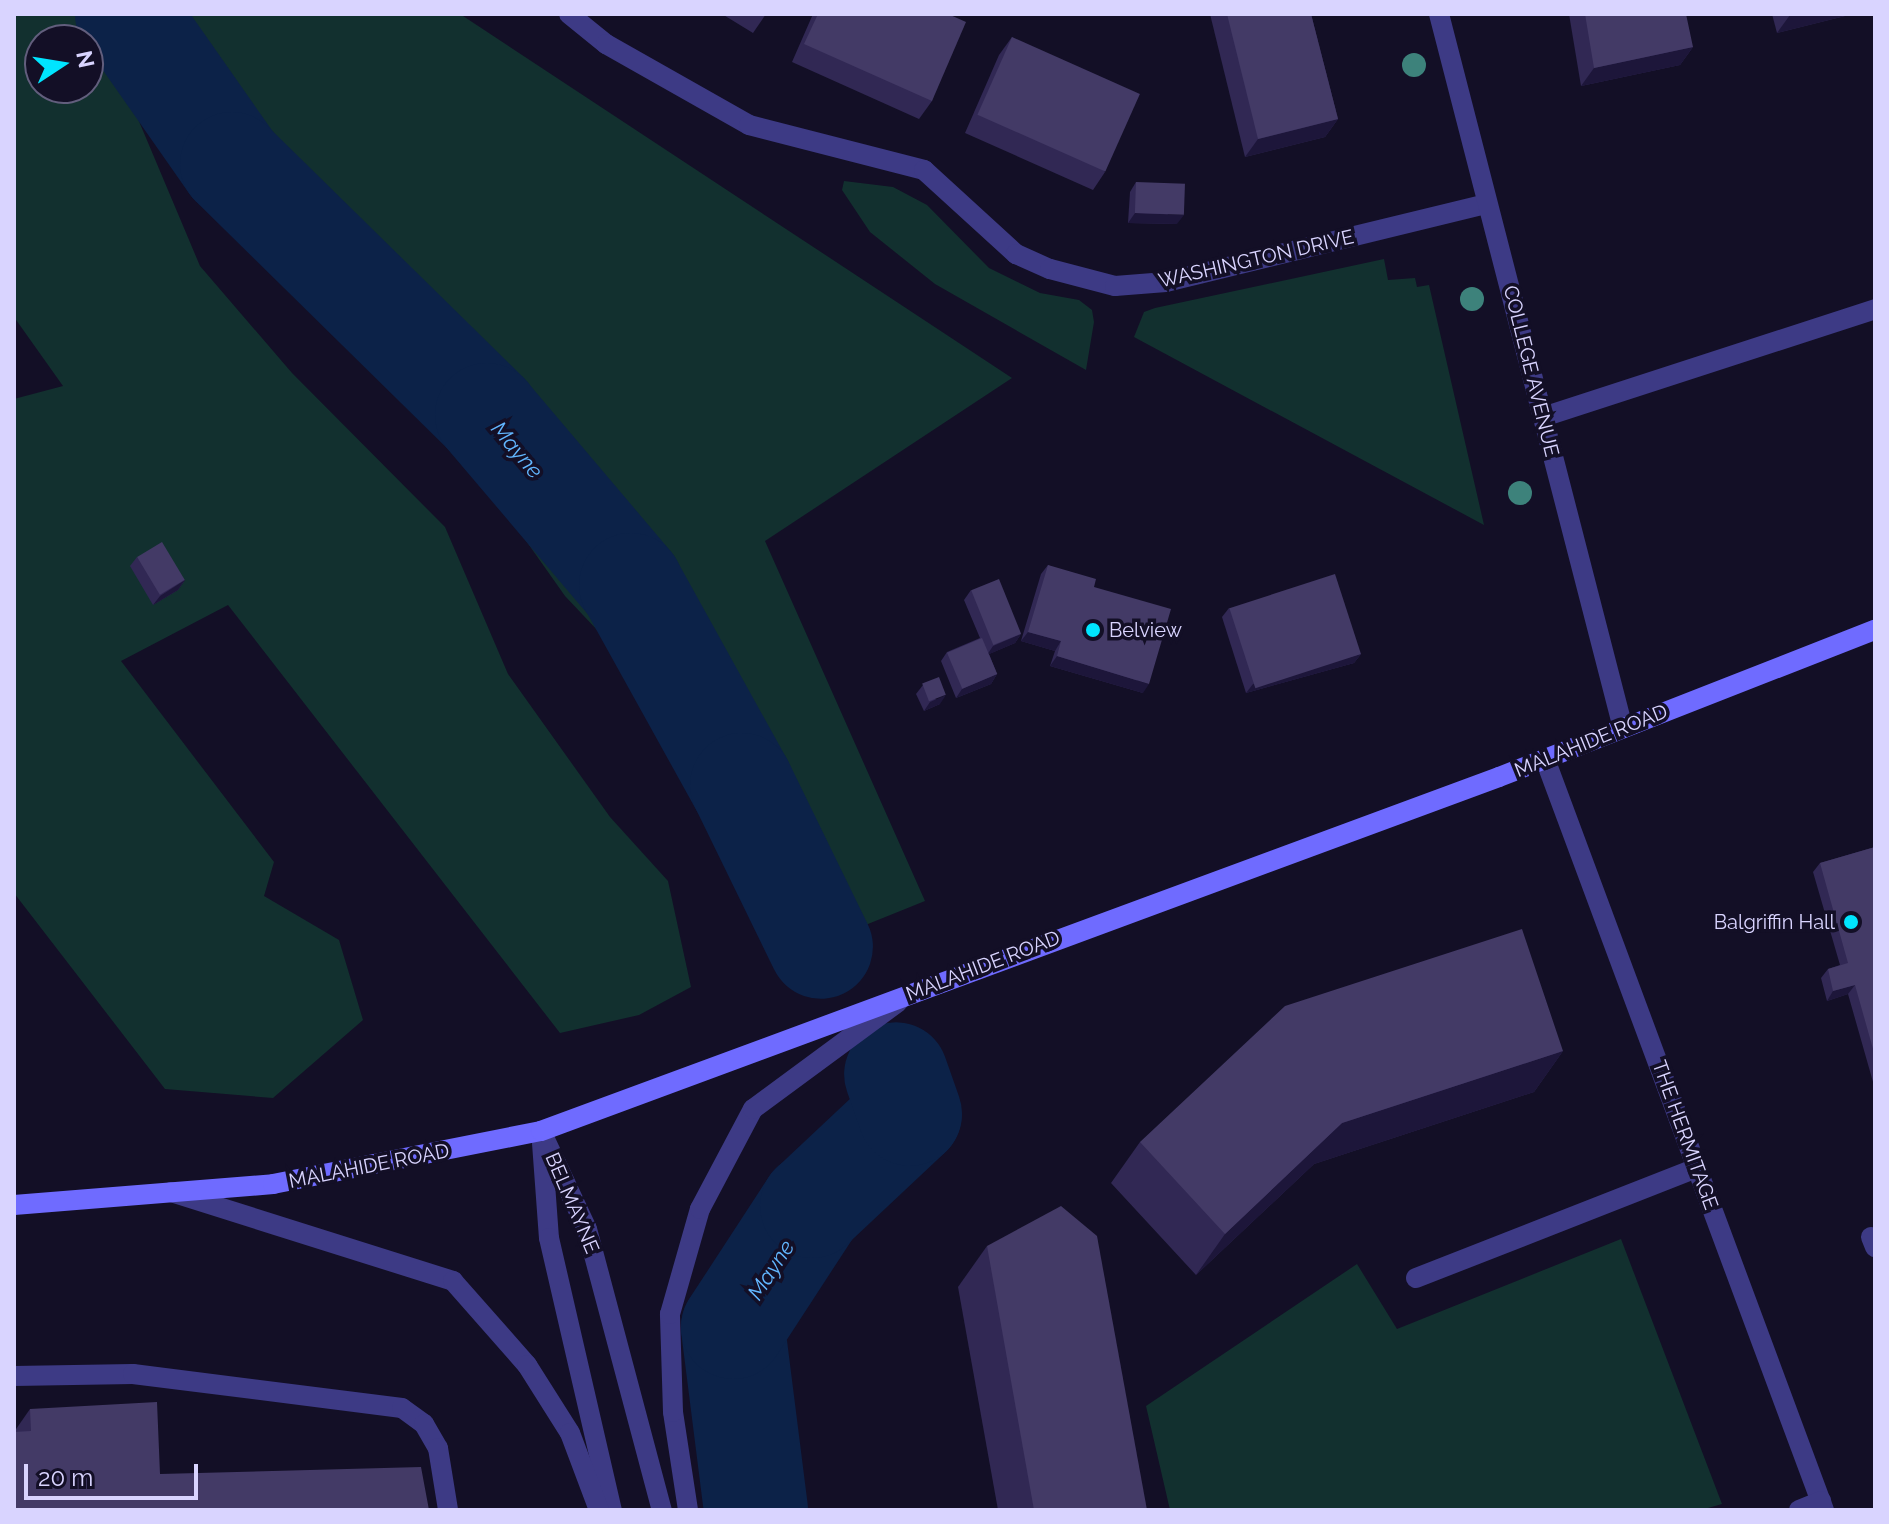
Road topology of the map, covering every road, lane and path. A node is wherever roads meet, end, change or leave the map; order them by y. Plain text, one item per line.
1 (569, 14) edge
2 (1439, 14) edge
3 (1487, 204) junction
4 (1875, 309) edge
5 (1543, 417) junction
6 (1875, 630) edge
7 (1623, 728) junction
8 (1545, 759) junction
9 (907, 995) junction
10 (541, 1131) junction
11 (1697, 1168) junction
12 (171, 1192) junction
13 (14, 1197) edge
14 (66, 1202) junction
15 (14, 1205) edge
16 (1416, 1278) dead end
17 (14, 1376) edge
18 (1823, 1506) edge
19 (448, 1510) edge
20 (599, 1510) edge
21 (612, 1510) edge
22 (662, 1510) edge
23 (688, 1510) edge
24 (1799, 1510) edge

1 - 3 street, WASHINGTON DRIVE
2 - 3 street, COLLEGE AVENUE
3 - 5 street, COLLEGE AVENUE
4 - 5 street
5 - 7 street, COLLEGE AVENUE
6 - 7 main road, MALAHIDE ROAD
7 - 8 main road, MALAHIDE ROAD
8 - 9 main road, MALAHIDE ROAD
8 - 11 street, THE HERMITAGE
9 - 10 main road, MALAHIDE ROAD
9 - 23 street
10 - 12 main road, MALAHIDE ROAD
10 - 21 street, BELMAYNE
10 - 22 street, BELMAYNE
11 - 16 street
11 - 18 street, THE HERMITAGE
12 - 14 main road, MALAHIDE ROAD
12 - 20 street
13 - 14 main road, MALAHIDE ROAD
14 - 15 main road, MALAHIDE ROAD
17 - 19 street
18 - 24 street

